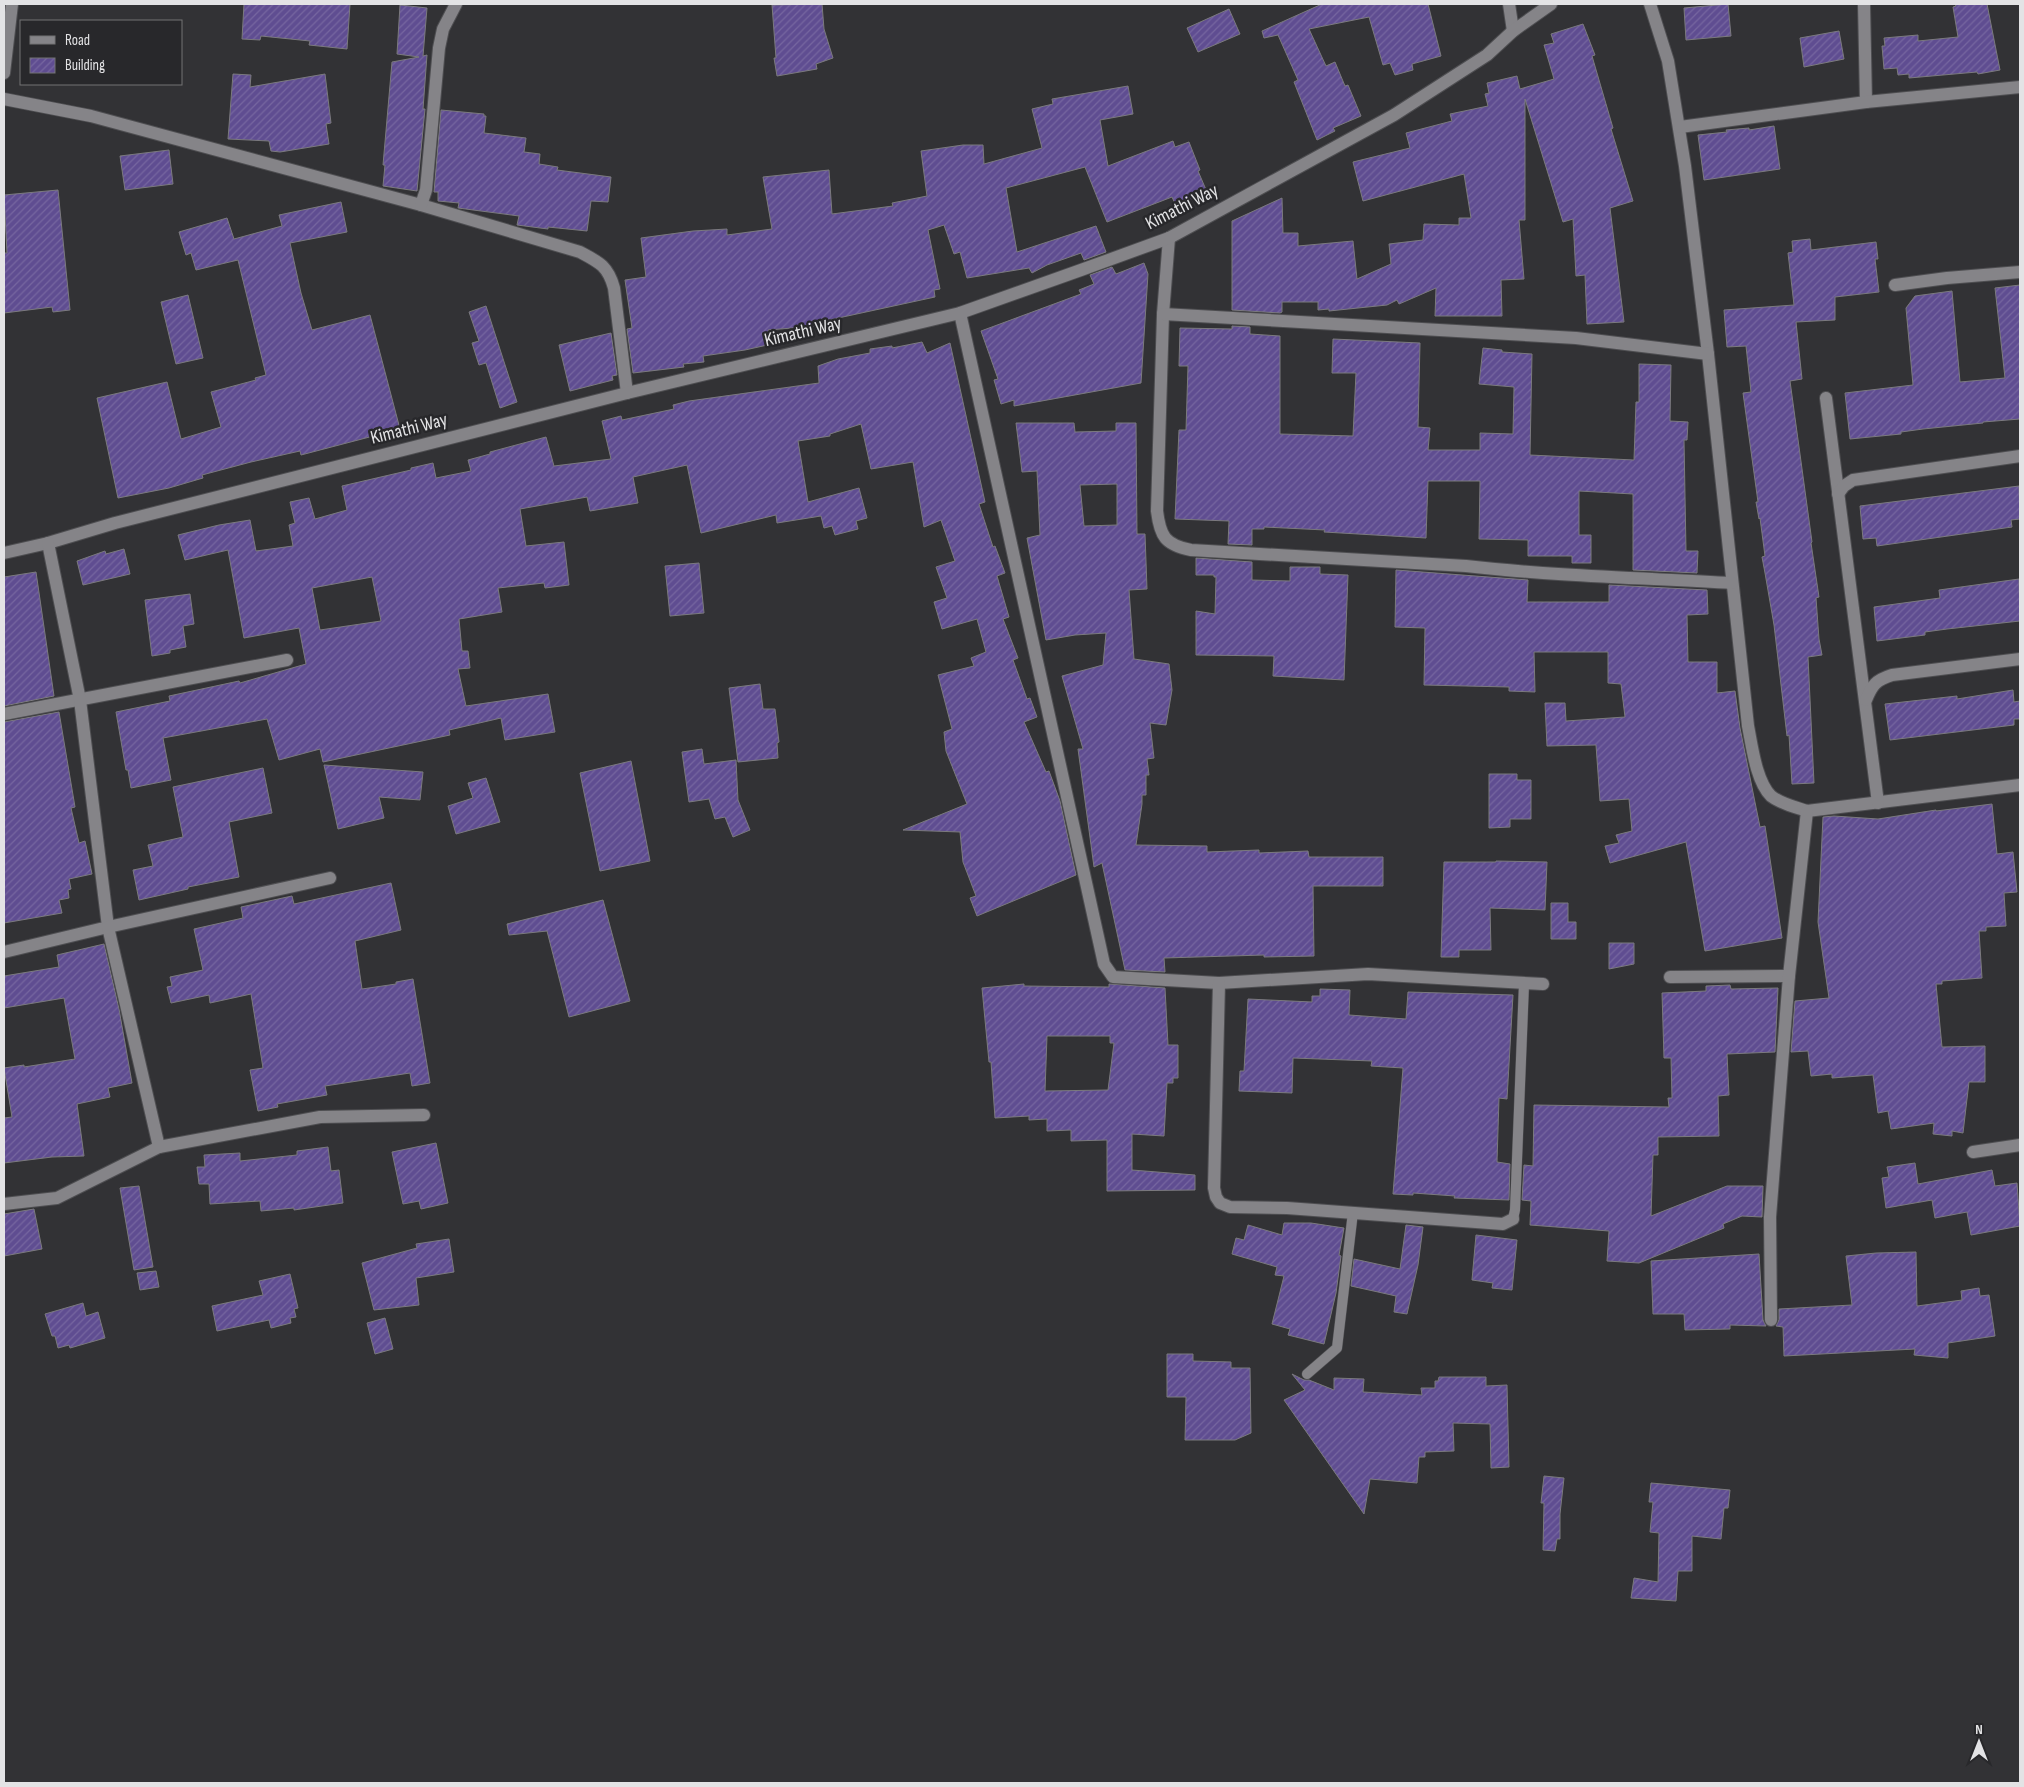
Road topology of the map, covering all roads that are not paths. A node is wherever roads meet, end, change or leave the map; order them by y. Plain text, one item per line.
1 (12, 4) edge
2 (456, 4) edge
3 (1510, 4) edge
4 (1551, 4) edge
5 (1650, 4) edge
6 (1864, 4) edge
7 (1513, 30) junction
8 (4, 73) edge
9 (2020, 87) edge
10 (4, 99) edge
11 (1866, 102) junction
12 (1680, 127) junction
13 (421, 205) junction
14 (1169, 238) junction
15 (2020, 272) edge
16 (1895, 285) dead end
17 (960, 314) junction
18 (1163, 314) junction
19 (1708, 354) junction
20 (626, 394) junction
21 (1826, 398) dead end
22 (2020, 456) edge
23 (1838, 494) junction
24 (48, 543) junction
25 (4, 553) edge
26 (1732, 583) junction
27 (2020, 659) edge
28 (287, 660) dead end
29 (80, 700) junction
30 (1866, 700) junction
31 (4, 714) edge
32 (2020, 785) edge
33 (1878, 803) junction
34 (1807, 811) junction
35 (330, 878) dead end
36 (108, 927) junction
37 (4, 952) edge
38 (1789, 976) junction
39 (1670, 977) dead end
40 (1219, 983) junction
41 (1524, 984) junction
42 (1543, 984) dead end
43 (424, 1115) dead end
44 (2020, 1145) edge
45 (159, 1147) junction
46 (1973, 1152) dead end
47 (4, 1204) edge
48 (1353, 1212) junction
49 (1513, 1219) joint
50 (1771, 1320) dead end
51 (1307, 1374) dead end

1 - 8 street
2 - 13 street
3 - 7 street
4 - 7 street, Kimathi Way
5 - 12 street
6 - 11 street
7 - 14 street, Kimathi Way
9 - 11 street
10 - 13 street
11 - 12 street
12 - 19 street
13 - 20 street
14 - 17 street, Kimathi Way
14 - 18 street
15 - 16 street
17 - 20 street, Kimathi Way
17 - 40 street
18 - 19 street
18 - 26 street
19 - 26 street
20 - 24 street, Kimathi Way
21 - 23 street
22 - 23 street
23 - 30 street
24 - 25 street, Kimathi Way
24 - 29 street
26 - 34 street
27 - 30 street
28 - 29 street
29 - 31 street
29 - 36 street
30 - 33 street
32 - 33 street
33 - 34 street
34 - 38 street
35 - 36 street
36 - 37 street
36 - 45 street
38 - 39 street
38 - 50 street
40 - 41 street
40 - 48 street
41 - 42 street
41 - 49 lane
43 - 45 street
44 - 46 street
45 - 47 street
48 - 49 street
48 - 51 lane

